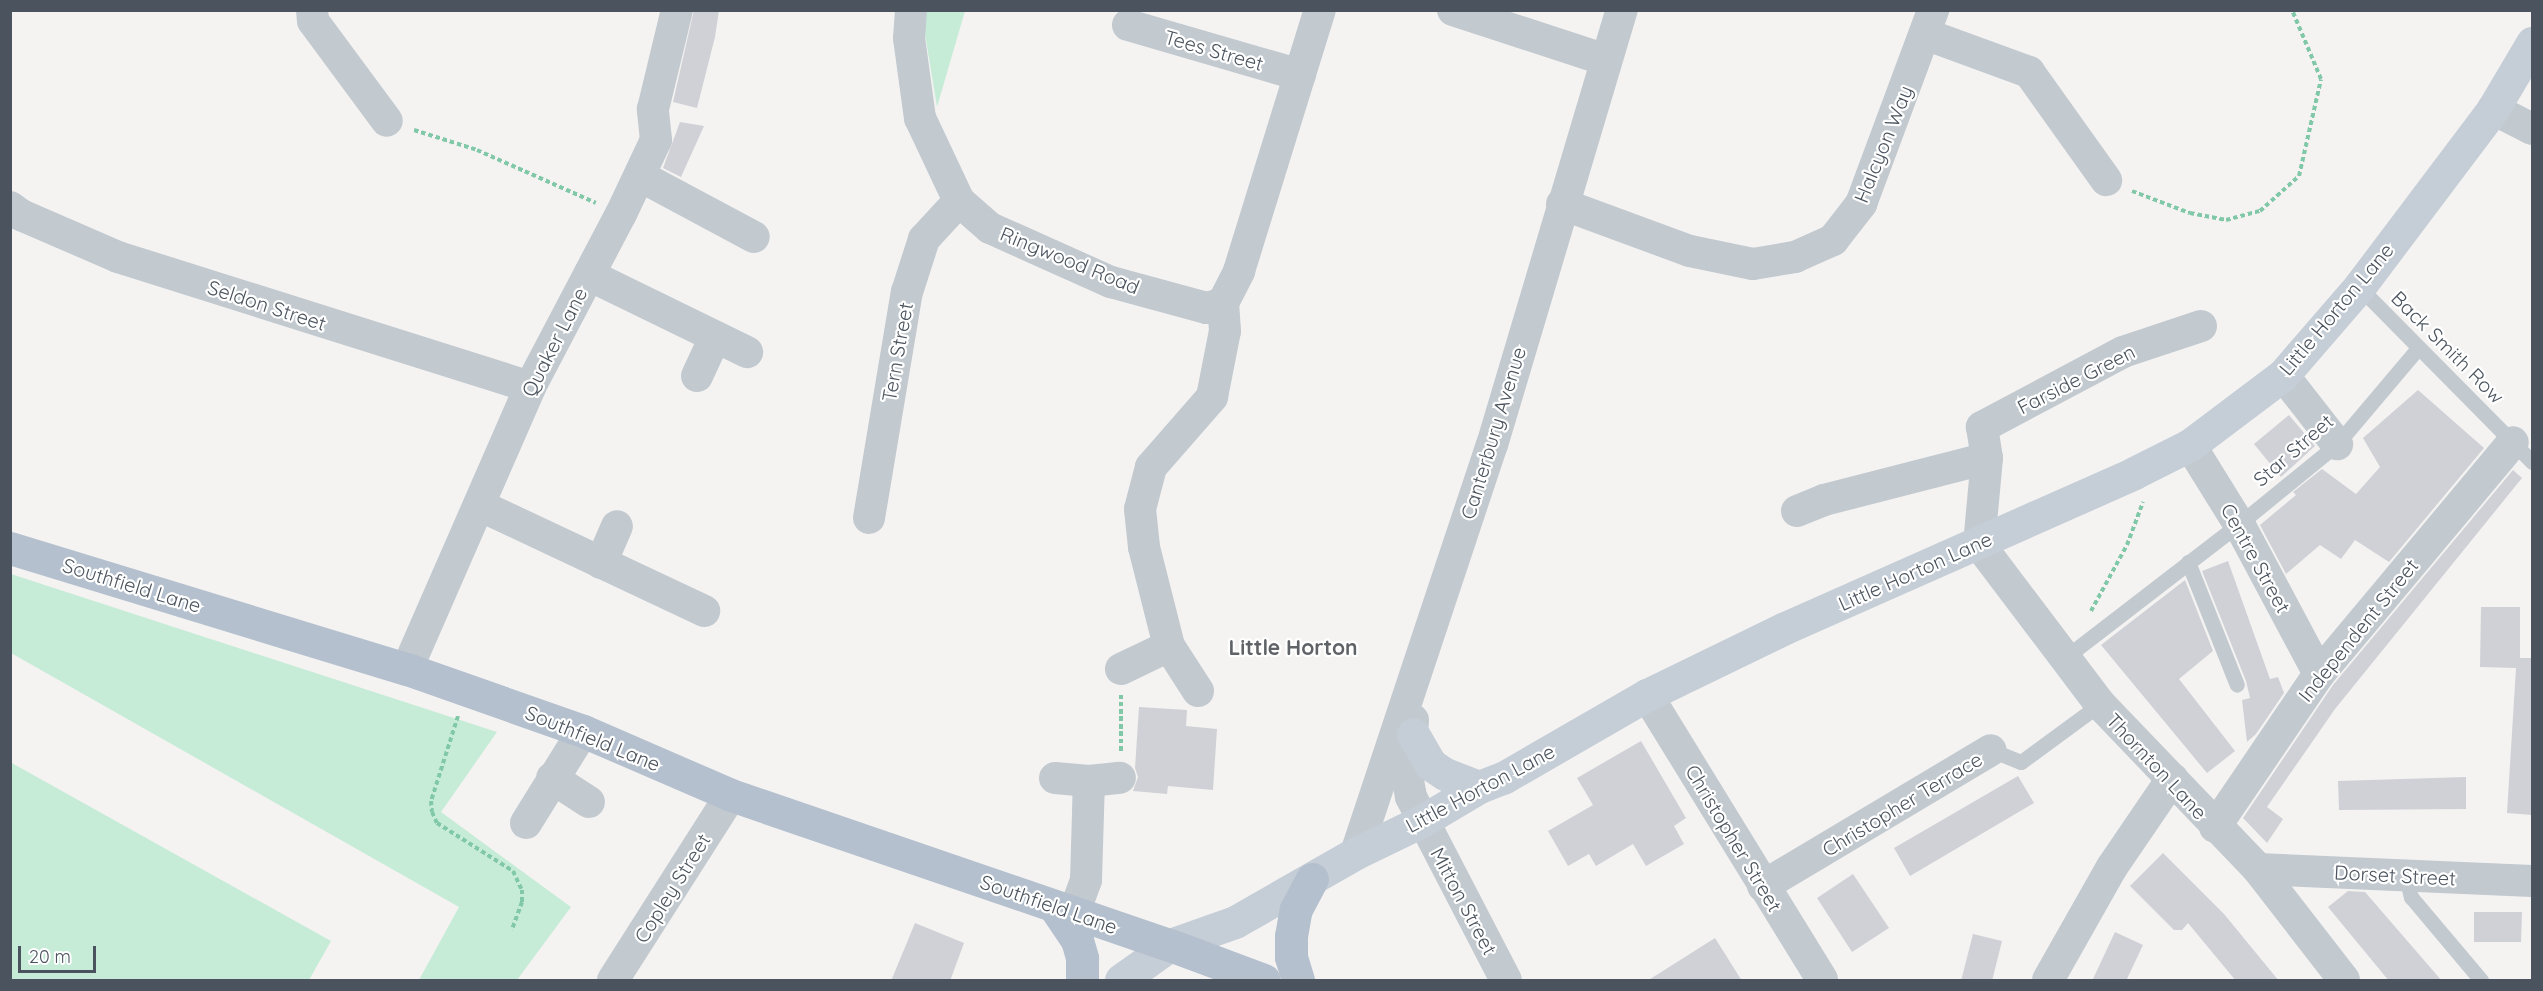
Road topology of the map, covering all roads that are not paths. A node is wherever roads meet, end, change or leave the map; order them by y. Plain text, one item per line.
1 (312, 10) edge
2 (677, 10) edge
3 (911, 10) edge
4 (1320, 10) edge
5 (1453, 10) edge
6 (1622, 10) edge
7 (1929, 22) edge
8 (1128, 25) dead end
9 (2532, 43) edge
10 (1606, 60) junction
11 (1300, 75) junction
12 (2493, 109) junction
13 (387, 121) road end
14 (2532, 129) edge
15 (640, 176) junction
16 (2106, 180) road end
17 (958, 201) junction
18 (1562, 204) junction
19 (10, 207) edge
20 (754, 237) dead end
21 (589, 275) junction
22 (2359, 287) junction
23 (1223, 303) junction
24 (2201, 326) dead end
25 (715, 337) junction
26 (2418, 348) junction
27 (747, 352) dead end
28 (2283, 375) junction
29 (697, 376) dead end
30 (530, 387) junction
31 (2337, 444) junction
32 (2190, 445) junction
33 (2523, 452) edge
34 (1987, 458) junction
35 (478, 505) junction
36 (1797, 511) dead end
37 (869, 518) dead end
38 (2240, 524) junction
39 (617, 526) dead end
40 (1979, 544) junction
41 (10, 548) edge
42 (2188, 562) junction
43 (601, 563) junction
44 (704, 611) dead end
45 (1168, 646) junction
46 (2066, 657) junction
47 (407, 669) junction
48 (1121, 669) road end
49 (1416, 671) junction
50 (2319, 674) junction
51 (2237, 685) dead end
52 (1198, 691) dead end
53 (1647, 695) junction
54 (2100, 704) junction
55 (583, 731) junction
56 (1413, 734) junction
57 (1991, 750) joint
58 (552, 778) junction
59 (1055, 778) dead end
60 (1120, 778) road end
61 (2172, 779) junction
62 (1089, 781) junction
63 (1479, 787) junction
64 (731, 795) junction
65 (590, 802) dead end
66 (1422, 821) junction
67 (526, 823) dead end
68 (2215, 827) junction
69 (1356, 853) junction
70 (2258, 869) junction
71 (2406, 876) junction
72 (1312, 879) junction
73 (2532, 881) edge
74 (1763, 886) junction
75 (1064, 909) junction
76 (1157, 961) edge
77 (613, 981) edge
78 (1083, 981) edge
79 (1121, 981) edge
80 (1264, 981) edge
81 (1298, 981) edge
82 (1506, 981) edge
83 (1822, 981) edge
84 (2048, 981) edge
85 (2344, 981) edge
86 (2481, 981) edge

1 - 13 street
2 - 15 street, Quaker Lane
3 - 17 street, Ringwood Road
4 - 11 street
5 - 10 street
6 - 10 street, Canterbury Avenue
7 - 16 street
7 - 18 street, Halcyon Way
8 - 11 street, Tees Street
9 - 12 street, Little Horton Lane
10 - 18 street, Canterbury Avenue
11 - 23 street
12 - 14 street
12 - 22 street, Little Horton Lane
15 - 20 street
15 - 21 street, Quaker Lane
17 - 23 street, Ringwood Road
17 - 37 street, Tern Street
18 - 49 street, Canterbury Avenue
19 - 30 street, Seldon Street
21 - 25 street
21 - 30 street, Quaker Lane
22 - 26 lane, Back Smith Row
22 - 28 street, Little Horton Lane
23 - 45 street
24 - 34 street, Farside Green
25 - 27 street
25 - 29 street
26 - 31 lane, Star Street
26 - 33 lane, Back Smith Row
28 - 31 street
28 - 32 street, Little Horton Lane
30 - 35 street, Quaker Lane
31 - 38 lane, Star Street
32 - 38 street, Centre Street
32 - 40 street, Little Horton Lane
33 - 50 street, Independent Street
34 - 36 street
34 - 40 street, Farside Green
35 - 43 street
35 - 47 street, Quaker Lane
38 - 42 lane, Star Street
38 - 50 street, Centre Street
39 - 43 street
40 - 46 street, Thornton Lane
40 - 53 street, Little Horton Lane
41 - 47 main road, Southfield Lane
42 - 46 lane, Star Street
42 - 51 lane
43 - 44 street
45 - 48 street
45 - 52 street
46 - 54 street, Thornton Lane
47 - 55 main road, Southfield Lane
49 - 56 street, Mitton Street
49 - 69 street, Canterbury Avenue
50 - 68 street, Independent Street
53 - 63 street, Little Horton Lane
53 - 74 street, Christopher Street
54 - 57 lane, Christopher Terrace
54 - 61 street, Thornton Lane
55 - 58 street
55 - 64 main road, Southfield Lane
56 - 63 street
56 - 66 street, Mitton Street
57 - 74 street, Christopher Terrace
58 - 65 street
58 - 67 street
59 - 62 street
60 - 62 street
61 - 68 street, Thornton Lane
61 - 84 street
62 - 75 street
63 - 66 street, Little Horton Lane
64 - 75 main road, Southfield Lane
64 - 77 street, Copley Street
66 - 69 street, Little Horton Lane
66 - 82 street, Mitton Street
68 - 70 street, Thornton Lane
69 - 72 street, Little Horton Lane
70 - 71 street, Dorset Street
70 - 85 street, Thornton Lane
71 - 73 street, Dorset Street
71 - 86 lane
72 - 76 street, Little Horton Lane
72 - 81 main road
74 - 83 street, Christopher Street
75 - 76 main road, Southfield Lane
75 - 78 main road
76 - 79 street, Little Horton Lane
76 - 80 main road, Southfield Lane

